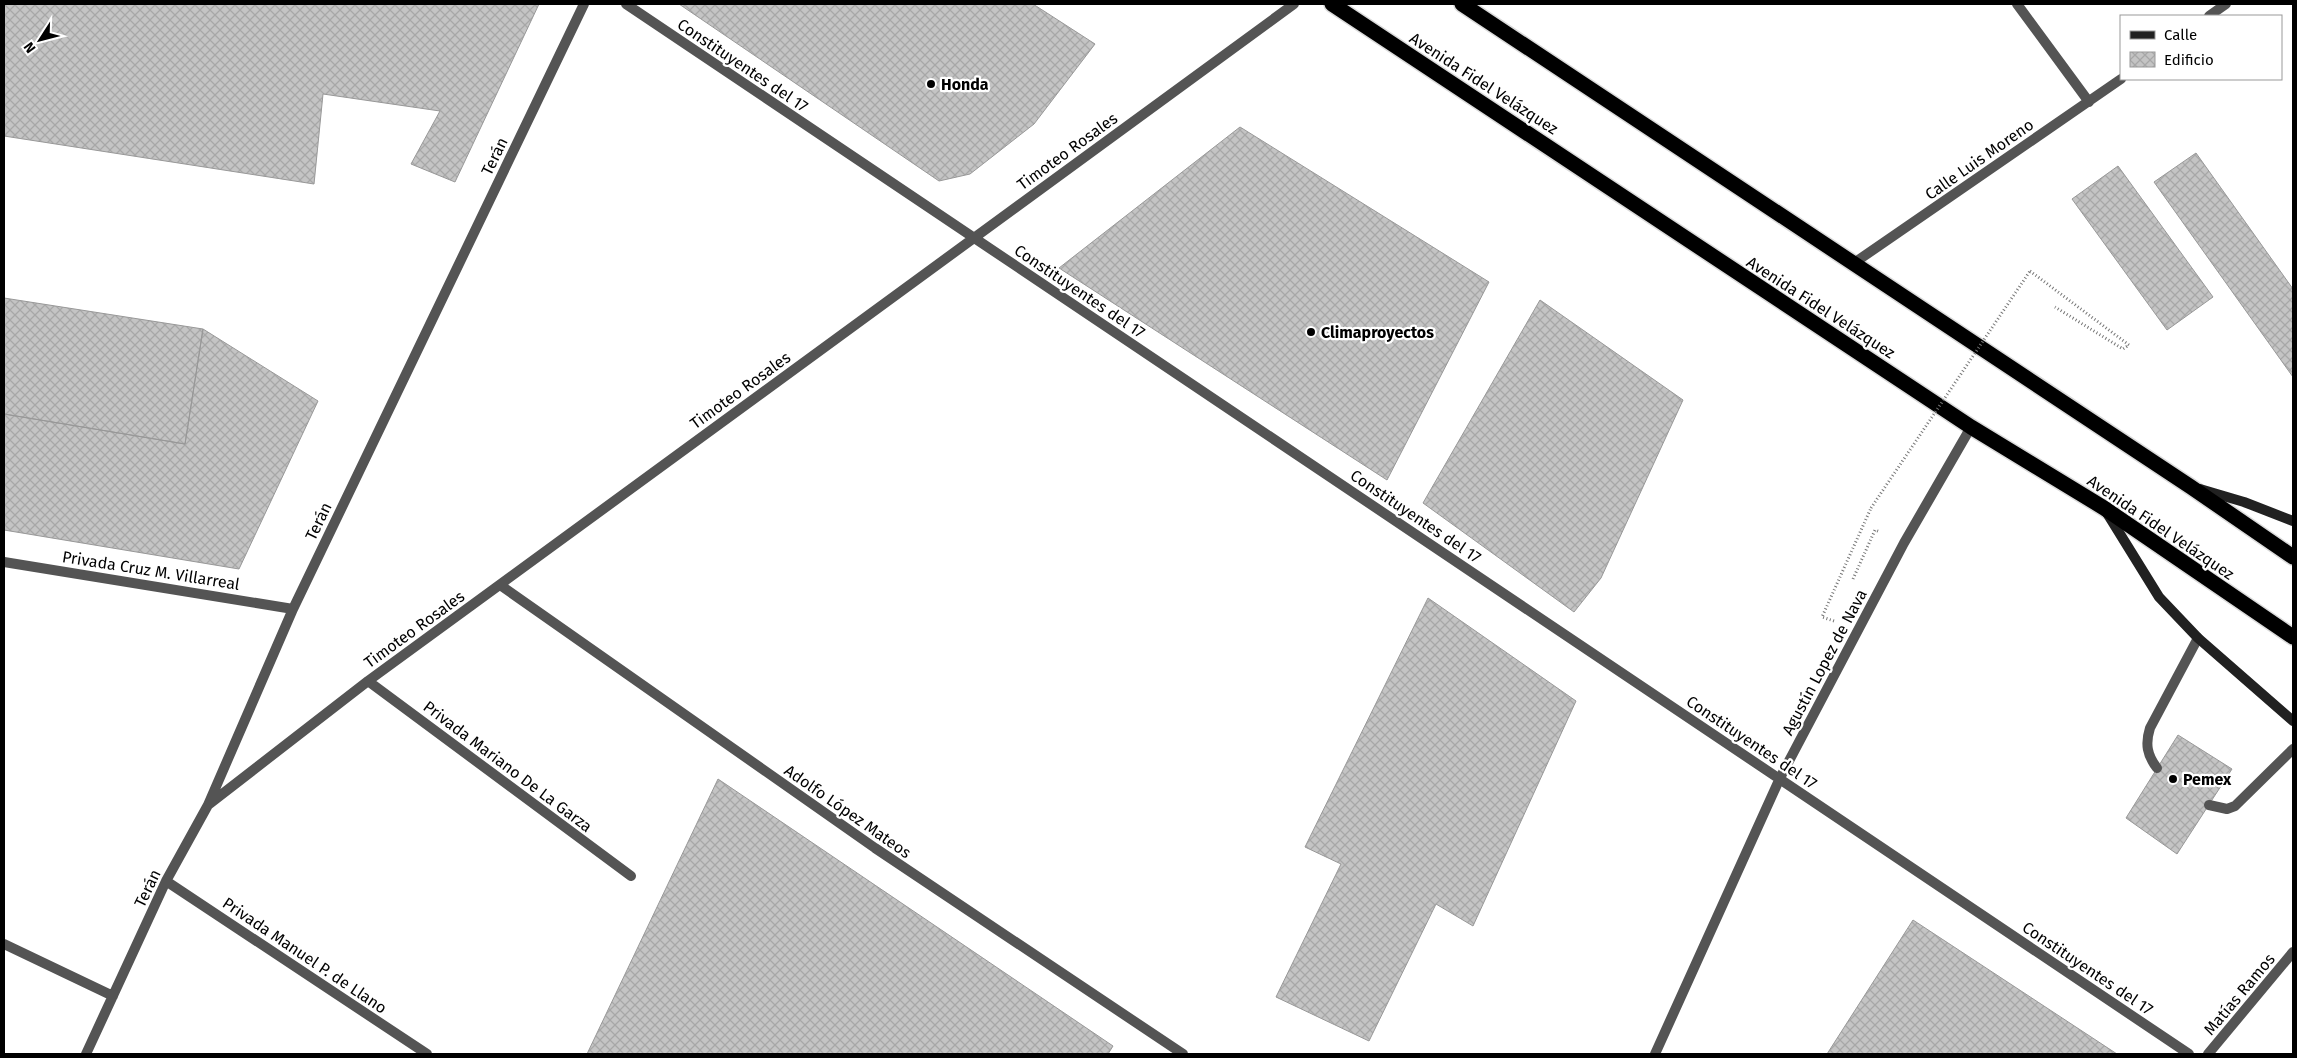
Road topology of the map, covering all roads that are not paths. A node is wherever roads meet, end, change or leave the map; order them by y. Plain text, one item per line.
1 (584, 4) edge
2 (626, 4) edge
3 (1294, 4) edge
4 (1332, 4) edge
5 (1462, 4) edge
6 (2017, 4) edge
7 (2226, 4) edge
8 (2210, 15) edge
9 (2120, 80) edge
10 (2089, 102) junction
11 (974, 238) junction
12 (1854, 264) junction
13 (1971, 427) junction
14 (2191, 486) junction
15 (2104, 508) junction
16 (2293, 522) edge
17 (2293, 557) edge
18 (4, 562) edge
19 (500, 585) junction
20 (293, 609) junction
21 (2293, 637) edge
22 (2198, 638) junction
23 (368, 681) junction
24 (2293, 721) edge
25 (2293, 749) edge
26 (2157, 768) dead end
27 (1780, 778) junction
28 (208, 805) junction
29 (2209, 805) dead end
30 (631, 876) dead end
31 (166, 881) junction
32 (4, 944) edge
33 (2293, 952) edge
34 (113, 996) junction
35 (1659, 1052) edge
36 (86, 1054) edge
37 (427, 1054) edge
38 (1183, 1054) edge
39 (2189, 1054) edge
40 (2208, 1054) edge

1 - 20 street, Terán
2 - 11 street, Constituyentes del 17
3 - 11 street, Timoteo Rosales
4 - 13 highway, Avenida Fidel Velázquez
5 - 12 highway
6 - 10 street
7 - 8 street
9 - 10 street, Calle Luis Moreno
10 - 12 street, Calle Luis Moreno
11 - 19 street, Timoteo Rosales
11 - 27 street, Constituyentes del 17
12 - 14 highway
13 - 15 highway, Avenida Fidel Velázquez
13 - 27 street, Agustín Lopez de Nava
14 - 16 street
14 - 17 highway
15 - 21 highway, Avenida Fidel Velázquez
15 - 22 street
18 - 20 street, Privada Cruz M. Villarreal
19 - 23 street, Timoteo Rosales
19 - 38 street, Adolfo López Mateos
20 - 28 street, Terán
22 - 24 street
22 - 26 street
23 - 28 street, Timoteo Rosales
23 - 30 street, Privada Mariano De La Garza
25 - 29 street
27 - 35 street, Agustín Lopez de Nava
27 - 39 street, Constituyentes del 17
28 - 31 street, Terán
31 - 34 street, Terán
31 - 37 street, Privada Manuel P. de Llano
32 - 34 street
33 - 40 street, Matías Ramos
34 - 36 street, Terán

